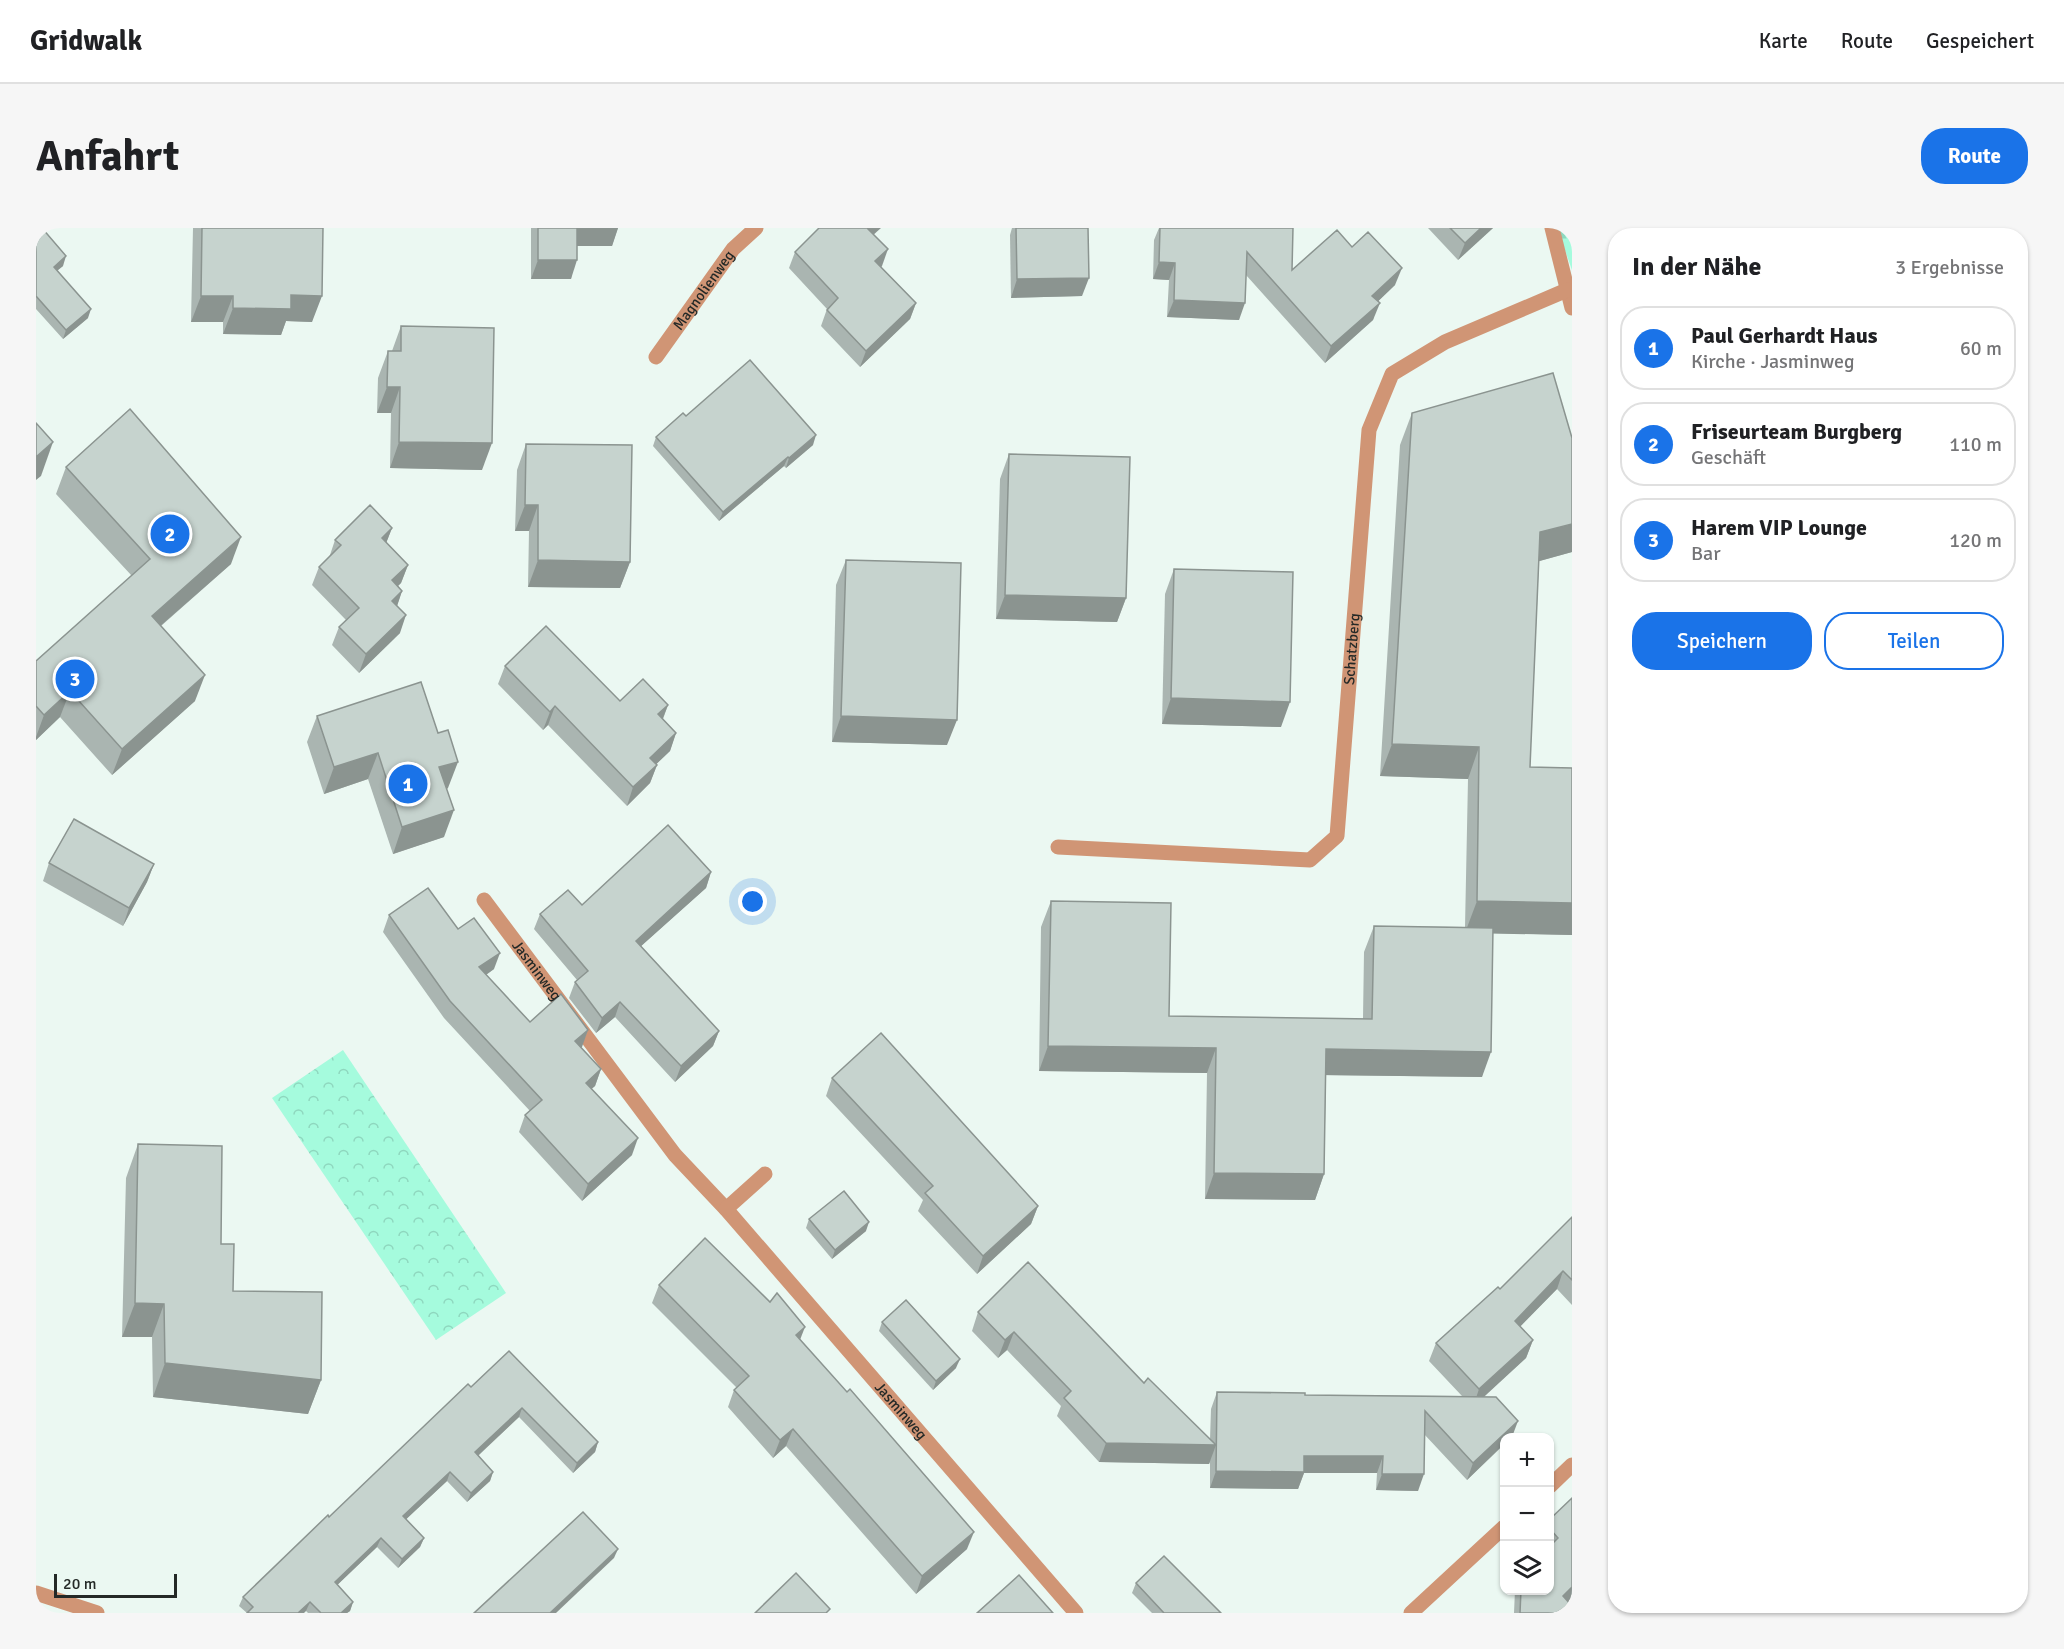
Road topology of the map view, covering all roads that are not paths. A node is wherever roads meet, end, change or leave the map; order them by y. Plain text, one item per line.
1 (756, 228) edge
2 (1552, 228) edge
3 (1567, 290) junction
4 (1572, 308) edge
5 (656, 357) dead end
6 (1058, 847) dead end
7 (484, 900) dead end
8 (765, 1174) dead end
9 (726, 1209) junction
10 (1572, 1465) edge
11 (1554, 1482) edge
12 (1500, 1531) edge
13 (36, 1593) edge
14 (97, 1613) edge
15 (1076, 1613) edge
16 (1411, 1613) edge

1 - 5 street, Magnolienweg
2 - 3 street
3 - 4 street
3 - 6 street, Schatzberg
7 - 9 street, Jasminweg
8 - 9 street
9 - 15 street, Jasminweg
10 - 11 street
12 - 16 street
13 - 14 street

